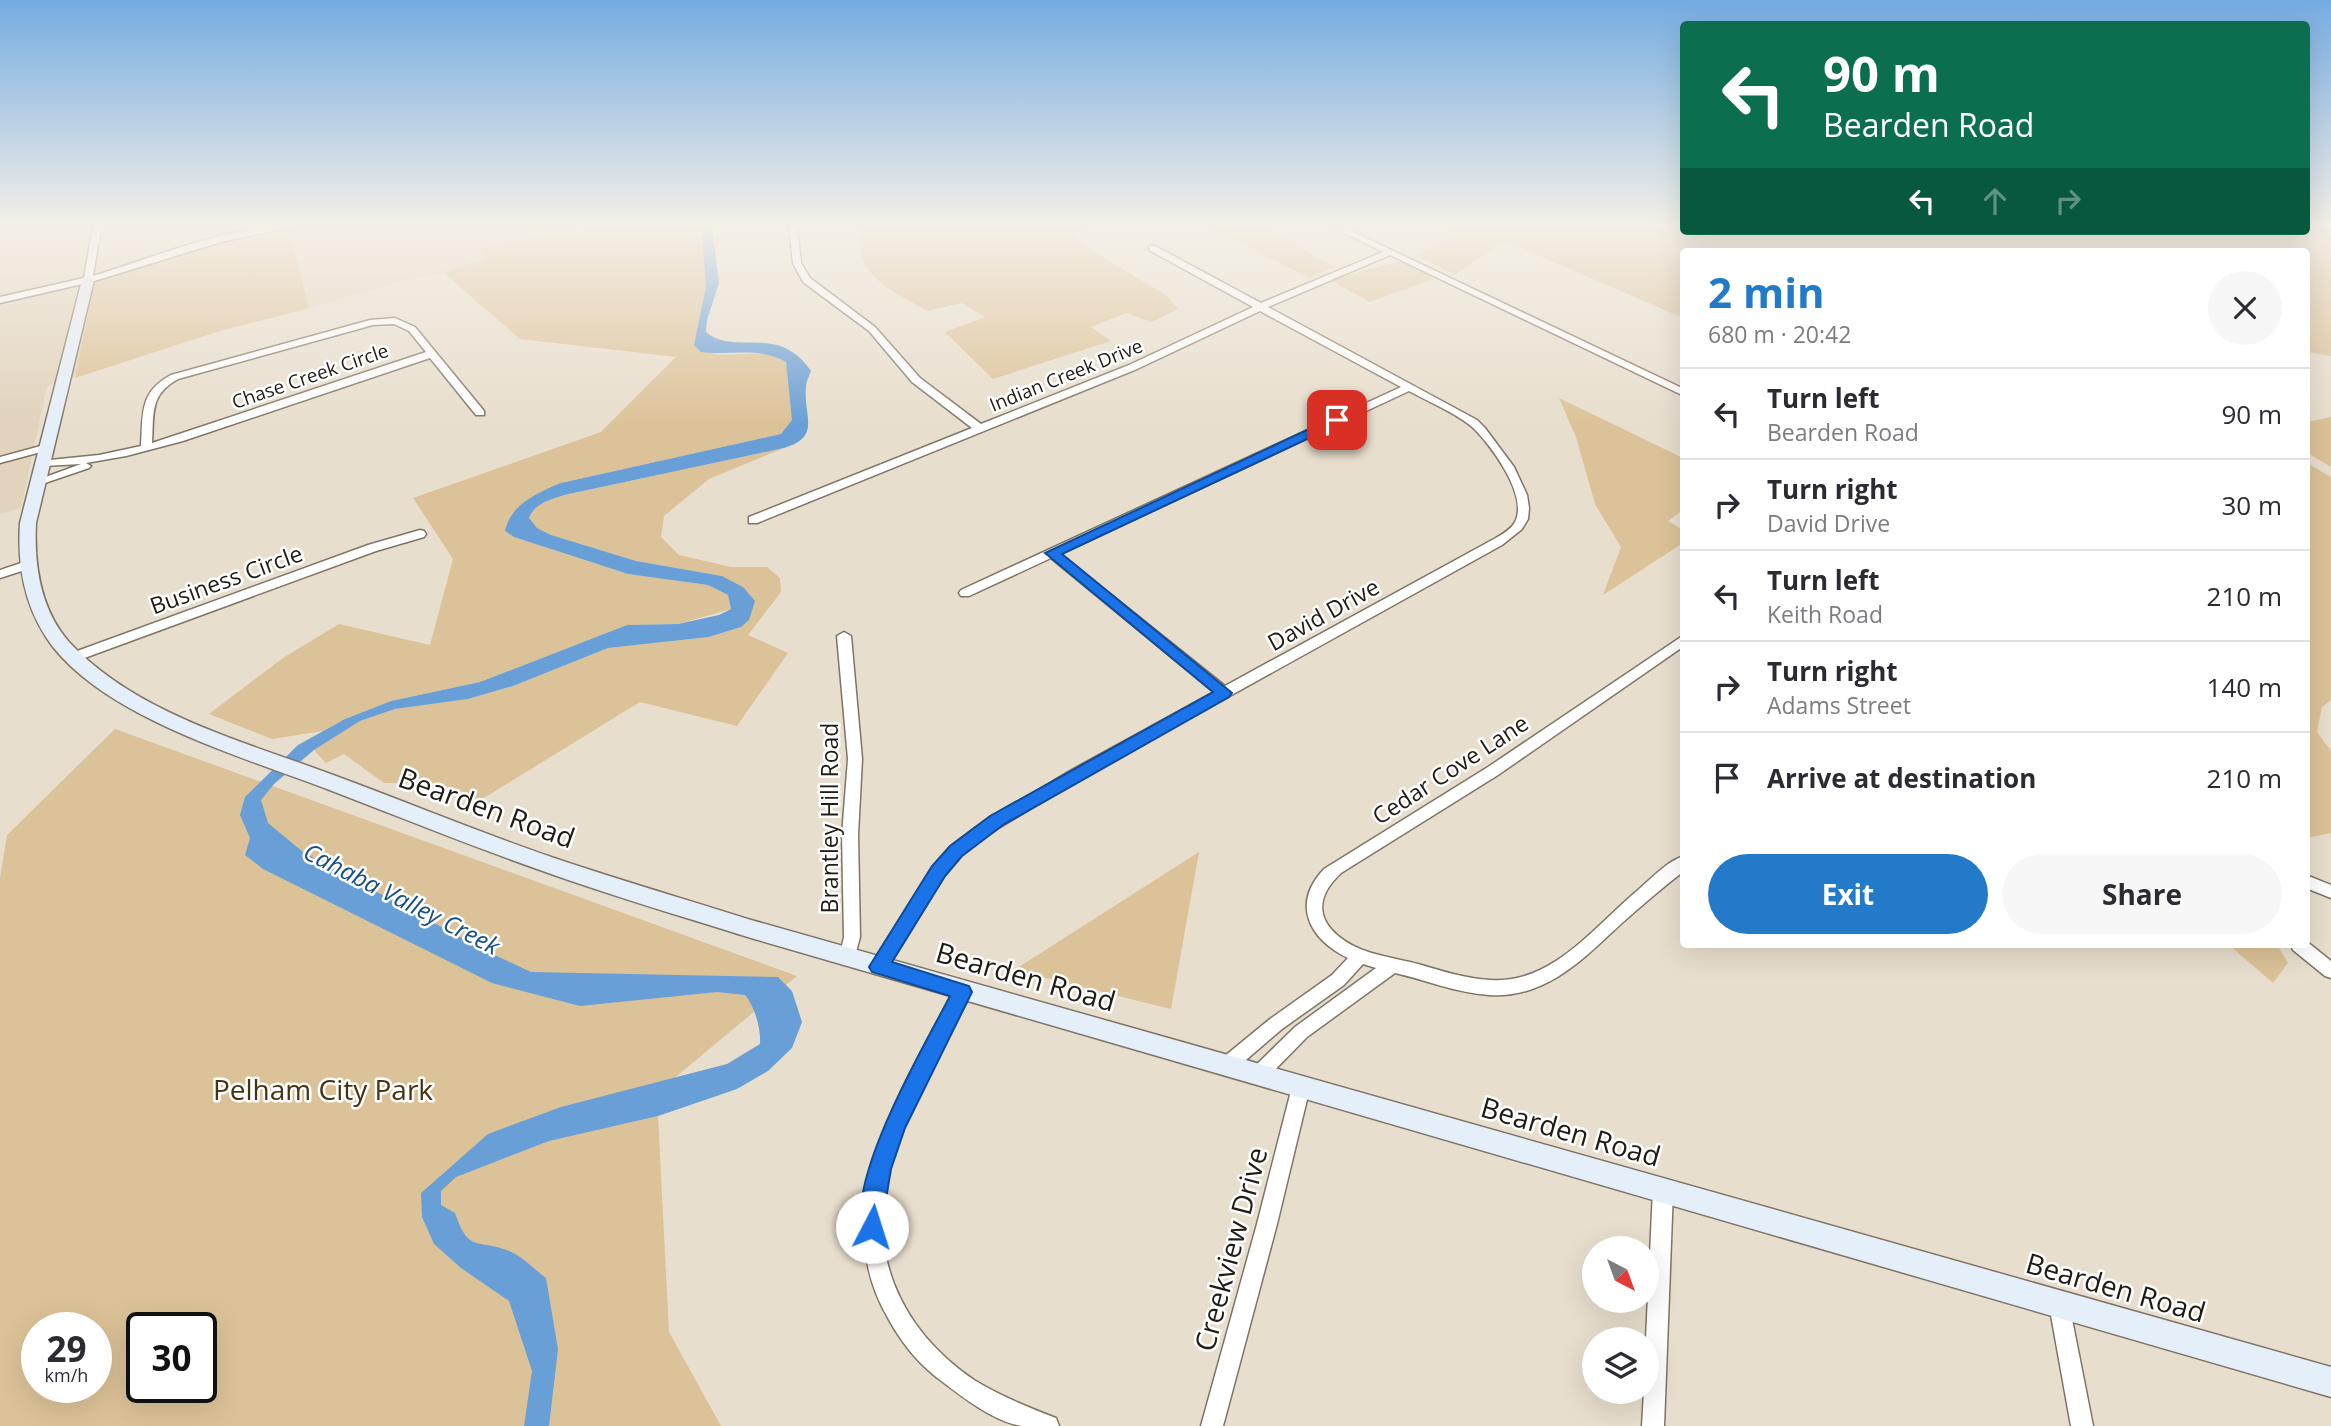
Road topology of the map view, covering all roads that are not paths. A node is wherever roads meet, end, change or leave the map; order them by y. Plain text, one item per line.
1 (28, 294) edge
2 (85, 294) edge
3 (824, 294) edge
4 (1237, 294) edge
5 (1290, 294) edge
6 (1474, 294) edge
7 (0, 300) edge
8 (1262, 307) junction
9 (431, 354) junction
10 (1410, 387) junction
11 (1680, 391) edge
12 (480, 414) dead end
13 (980, 429) junction
14 (146, 447) junction
15 (126, 453) junction
16 (46, 455) junction
17 (0, 460) edge
18 (38, 482) junction
19 (753, 520) dead end
20 (420, 534) dead end
21 (1052, 553) junction
22 (27, 565) junction
23 (0, 574) edge
24 (965, 593) dead end
25 (844, 636) dead end
26 (1680, 642) edge
27 (77, 660) junction
28 (1224, 693) junction
29 (1680, 865) edge
30 (2310, 883) edge
31 (2331, 892) edge
32 (2303, 948) edge
33 (1360, 956) junction
34 (848, 958) junction
35 (1393, 965) junction
36 (879, 967) junction
37 (2331, 971) edge
38 (962, 992) junction
39 (1226, 1066) junction
40 (1258, 1075) junction
41 (1301, 1087) junction
42 (1663, 1190) junction
43 (2059, 1304) junction
44 (2331, 1382) edge
45 (1048, 1426) edge
46 (1212, 1426) edge
47 (1653, 1426) edge
48 (2082, 1426) edge

1 - 7 street
2 - 16 street, Bearden Road
3 - 13 street
4 - 8 street, David Drive
5 - 8 street, Indian Creek Drive
6 - 11 street
8 - 10 street, David Drive
8 - 13 street, Indian Creek Drive
9 - 12 street
9 - 14 street, Chase Creek Circle
9 - 14 street, Chase Creek Circle
10 - 21 street
10 - 28 street, David Drive
13 - 19 street, Indian Creek Drive
14 - 15 street, Chase Creek Circle
15 - 16 street, Chase Creek Circle
15 - 18 street, Chase Creek Circle
16 - 17 street, Chase Creek Circle
16 - 18 street, Bearden Road
18 - 22 street, Bearden Road
20 - 27 street, Business Circle
21 - 24 street
21 - 28 street
22 - 23 street
22 - 27 street, Bearden Road
25 - 34 street, Brantley Hill Road
26 - 33 street, Cedar Cove Lane
27 - 34 street, Bearden Road
28 - 36 street, David Drive
29 - 35 street, Cedar Cove Lane
30 - 31 street
32 - 37 street
33 - 35 street, Cedar Cove Lane
33 - 39 street
34 - 36 street, Bearden Road
35 - 40 street
36 - 38 street, Bearden Road
38 - 39 street, Bearden Road
38 - 45 street
39 - 40 street, Bearden Road
40 - 41 street, Bearden Road
41 - 42 street, Bearden Road
41 - 46 street, Creekview Drive
42 - 43 street, Bearden Road
42 - 47 street
43 - 44 street, Bearden Road
43 - 48 street

